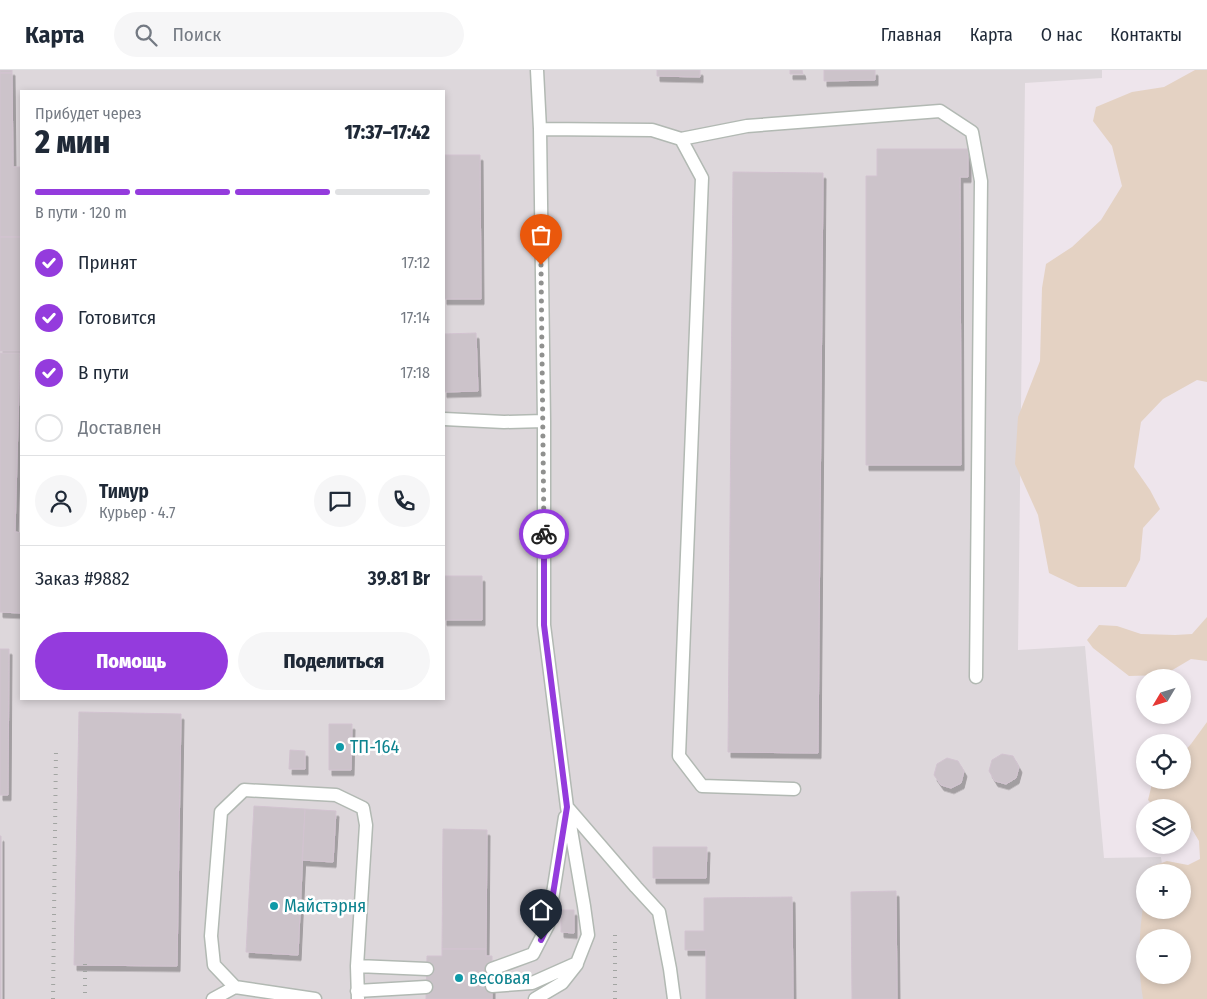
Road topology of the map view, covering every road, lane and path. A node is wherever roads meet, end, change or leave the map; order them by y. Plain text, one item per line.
1 (537, 70) edge
2 (540, 128) junction
3 (681, 139) junction
4 (445, 419) edge
5 (544, 421) junction
6 (976, 677) dead end
7 (794, 789) dead end
8 (567, 807) junction
9 (577, 963) junction
10 (357, 966) junction
11 (427, 969) dead end
12 (492, 969) dead end
13 (492, 986) dead end
14 (235, 987) junction
15 (426, 987) dead end
16 (357, 995) edge
17 (213, 999) edge
18 (315, 999) edge
19 (535, 999) edge
20 (674, 999) edge

1 - 2 lane
2 - 3 lane
2 - 5 lane
3 - 6 lane
3 - 7 lane
4 - 5 lane
5 - 8 lane
8 - 9 lane
8 - 12 lane
8 - 20 lane
9 - 13 lane
9 - 19 lane
10 - 11 lane
10 - 14 lane
10 - 16 lane
14 - 17 lane
14 - 18 lane
15 - 16 lane

